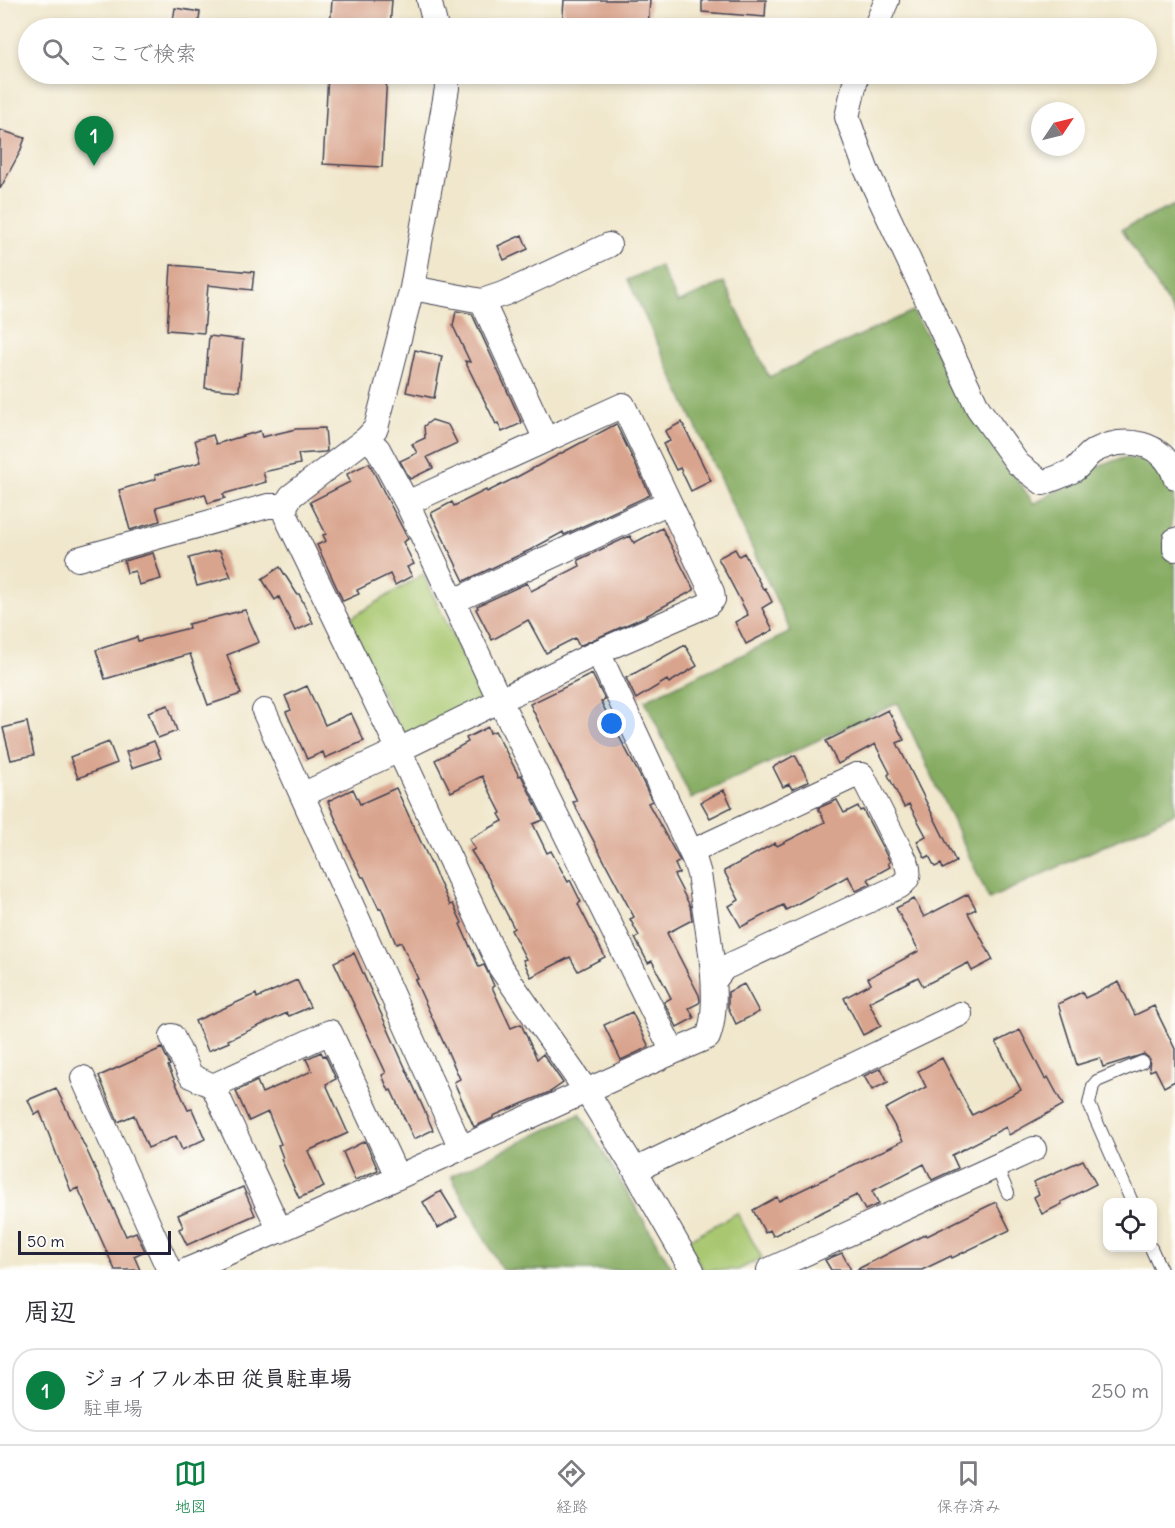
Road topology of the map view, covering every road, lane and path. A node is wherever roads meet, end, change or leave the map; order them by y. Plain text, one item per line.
1 (429, 0) edge
2 (887, 0) edge
3 (434, 18) edge
4 (879, 18) edge
5 (447, 84) edge
6 (854, 84) edge
7 (609, 245) dead end
8 (412, 288) junction
9 (482, 300) junction
10 (367, 438) junction
11 (546, 440) junction
12 (1175, 477) edge
13 (669, 502) junction
14 (407, 503) junction
15 (285, 506) junction
16 (1175, 540) edge
17 (1175, 549) edge
18 (78, 559) dead end
19 (454, 602) junction
20 (597, 652) junction
21 (500, 701) junction
22 (264, 711) dead end
23 (399, 750) junction
24 (302, 795) junction
25 (691, 852) junction
26 (714, 981) junction
27 (960, 1014) dead end
28 (172, 1036) dead end
29 (673, 1052) junction
30 (1142, 1062) dead end
31 (83, 1078) dead end
32 (213, 1086) junction
33 (587, 1092) junction
34 (461, 1148) junction
35 (1034, 1149) dead end
36 (996, 1166) junction
37 (635, 1170) junction
38 (398, 1176) junction
39 (1008, 1193) dead end
40 (1130, 1198) edge
41 (280, 1231) junction
42 (1153, 1252) edge
43 (169, 1270) edge
44 (187, 1270) edge
45 (692, 1270) edge
46 (769, 1270) edge
47 (1161, 1270) edge

1 - 3 street
2 - 4 street
5 - 8 street
6 - 12 street
7 - 9 street
8 - 9 street
8 - 10 street
9 - 11 street
10 - 14 street
10 - 15 street
11 - 13 street
11 - 14 street
13 - 19 street
13 - 20 street
14 - 19 street
15 - 18 street
15 - 23 street
16 - 17 street
19 - 21 street
20 - 21 street
20 - 25 street
21 - 23 street
21 - 29 street
22 - 24 street
23 - 24 street
23 - 33 street
24 - 34 street
25 - 26 street
25 - 26 street
26 - 29 street
27 - 37 street
28 - 32 street
29 - 33 street
30 - 40 lane
31 - 43 street
32 - 38 street
32 - 41 street
33 - 34 street
33 - 37 street
34 - 38 street
35 - 36 street
36 - 39 lane
36 - 46 street
37 - 45 street
38 - 41 street
41 - 44 street
42 - 47 lane

